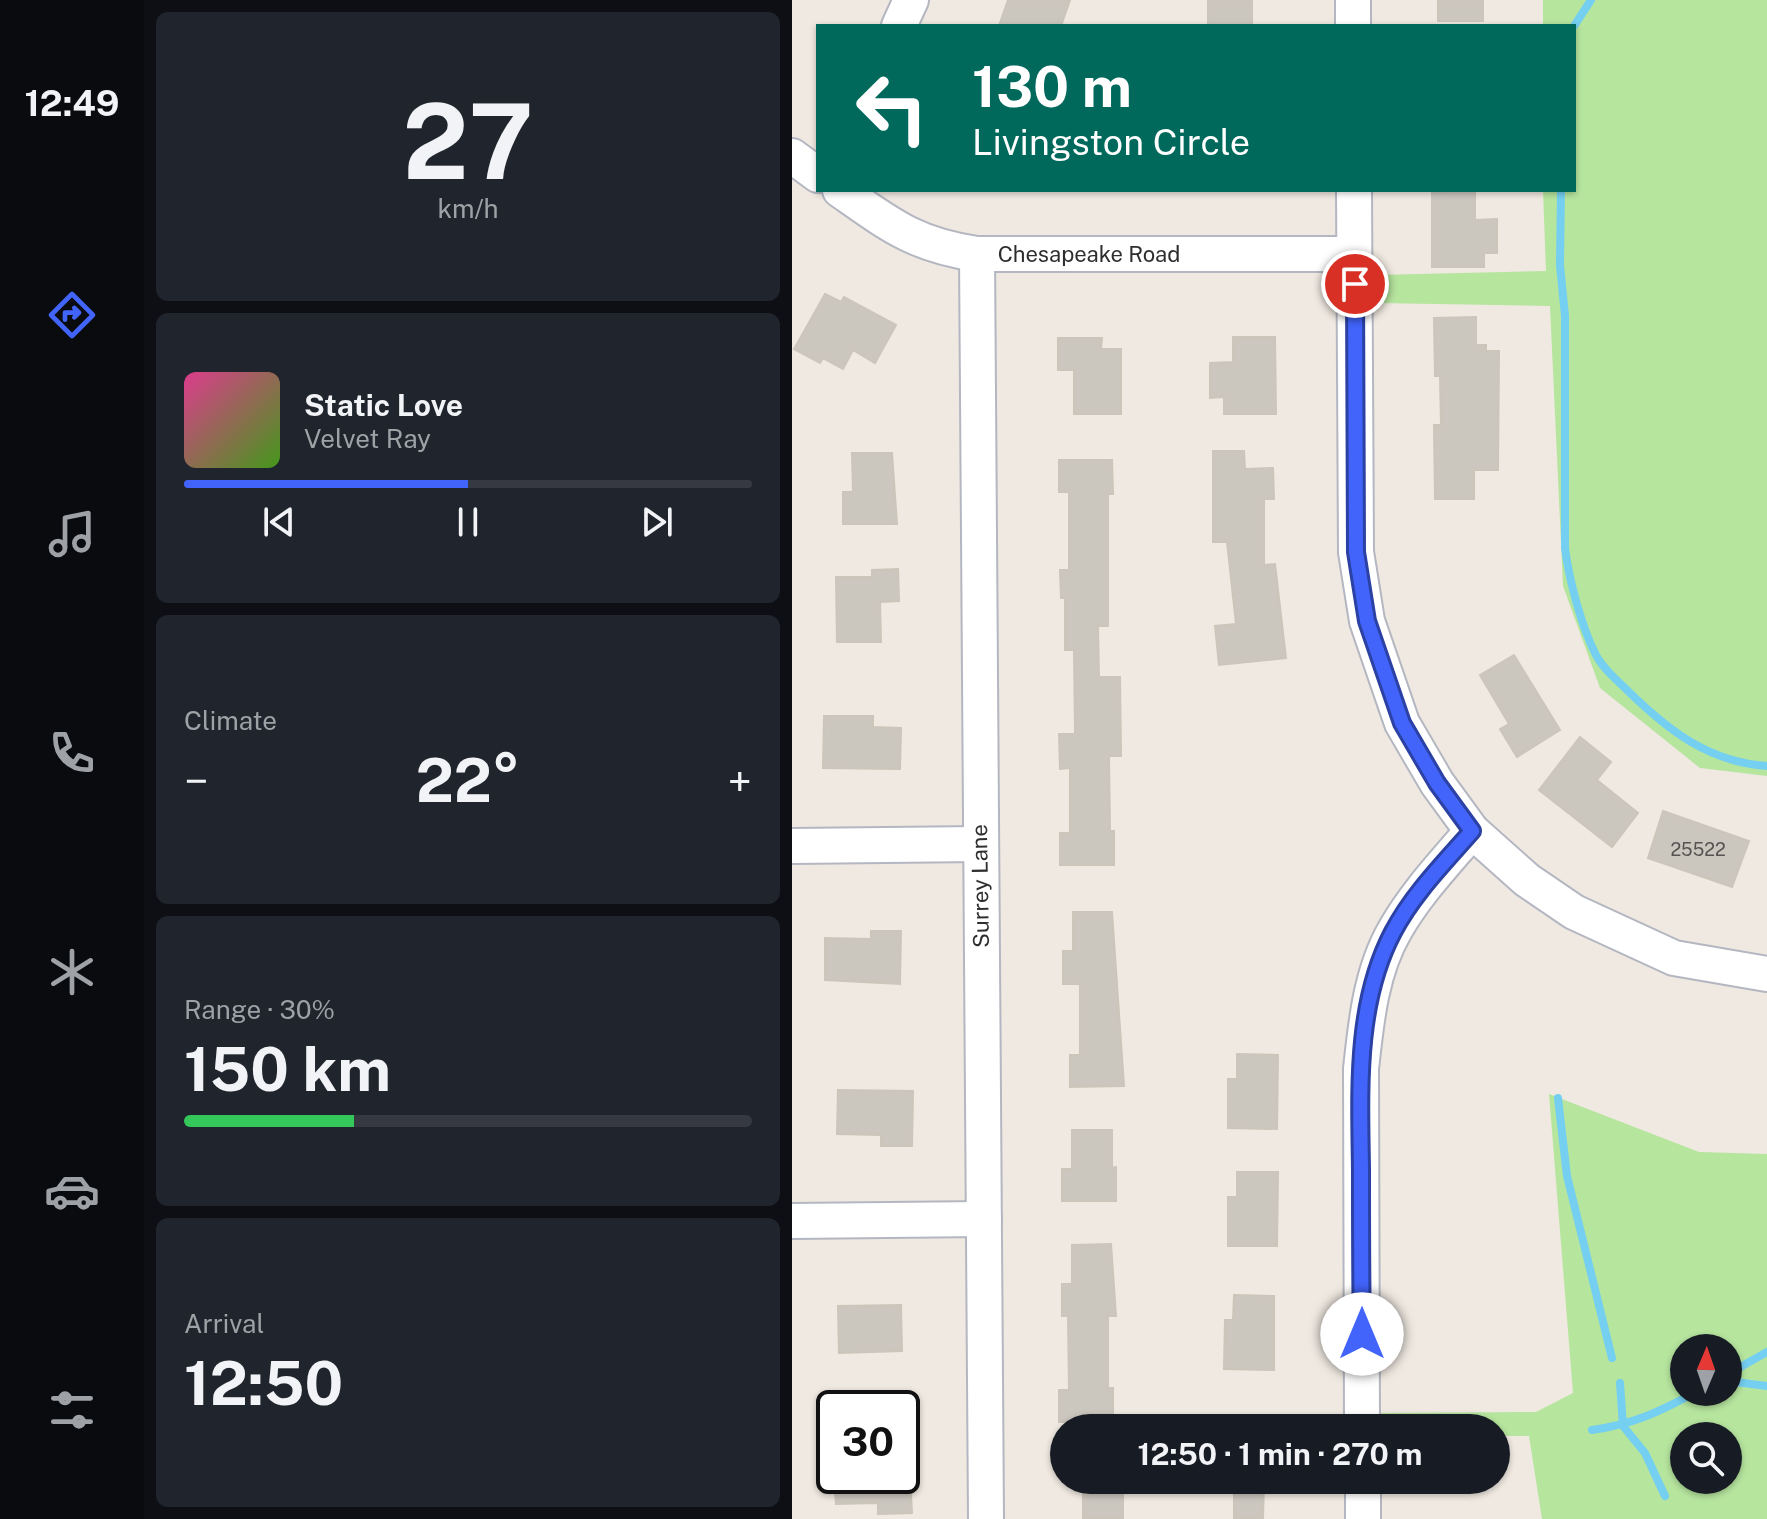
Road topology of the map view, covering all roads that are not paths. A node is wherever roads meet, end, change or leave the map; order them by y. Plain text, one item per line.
1 (911, 0) edge
2 (1353, 0) edge
3 (900, 24) edge
4 (1353, 24) edge
5 (846, 192) edge
6 (1354, 192) edge
7 (977, 254) junction
8 (1354, 254) junction
9 (1472, 831) junction
10 (980, 844) junction
11 (792, 846) edge
12 (1767, 974) edge
13 (984, 1219) junction
14 (792, 1221) edge
15 (1362, 1414) edge
16 (1363, 1494) edge
17 (986, 1519) edge
18 (1363, 1519) edge

1 - 3 street
2 - 4 street
5 - 7 street, Chesapeake Road
6 - 8 street
7 - 8 street, Chesapeake Road
7 - 10 street, Surrey Lane
8 - 9 street
9 - 12 street
9 - 15 street
10 - 11 street
10 - 13 street, Surrey Lane
13 - 14 street
13 - 17 street, Surrey Lane
16 - 18 street

